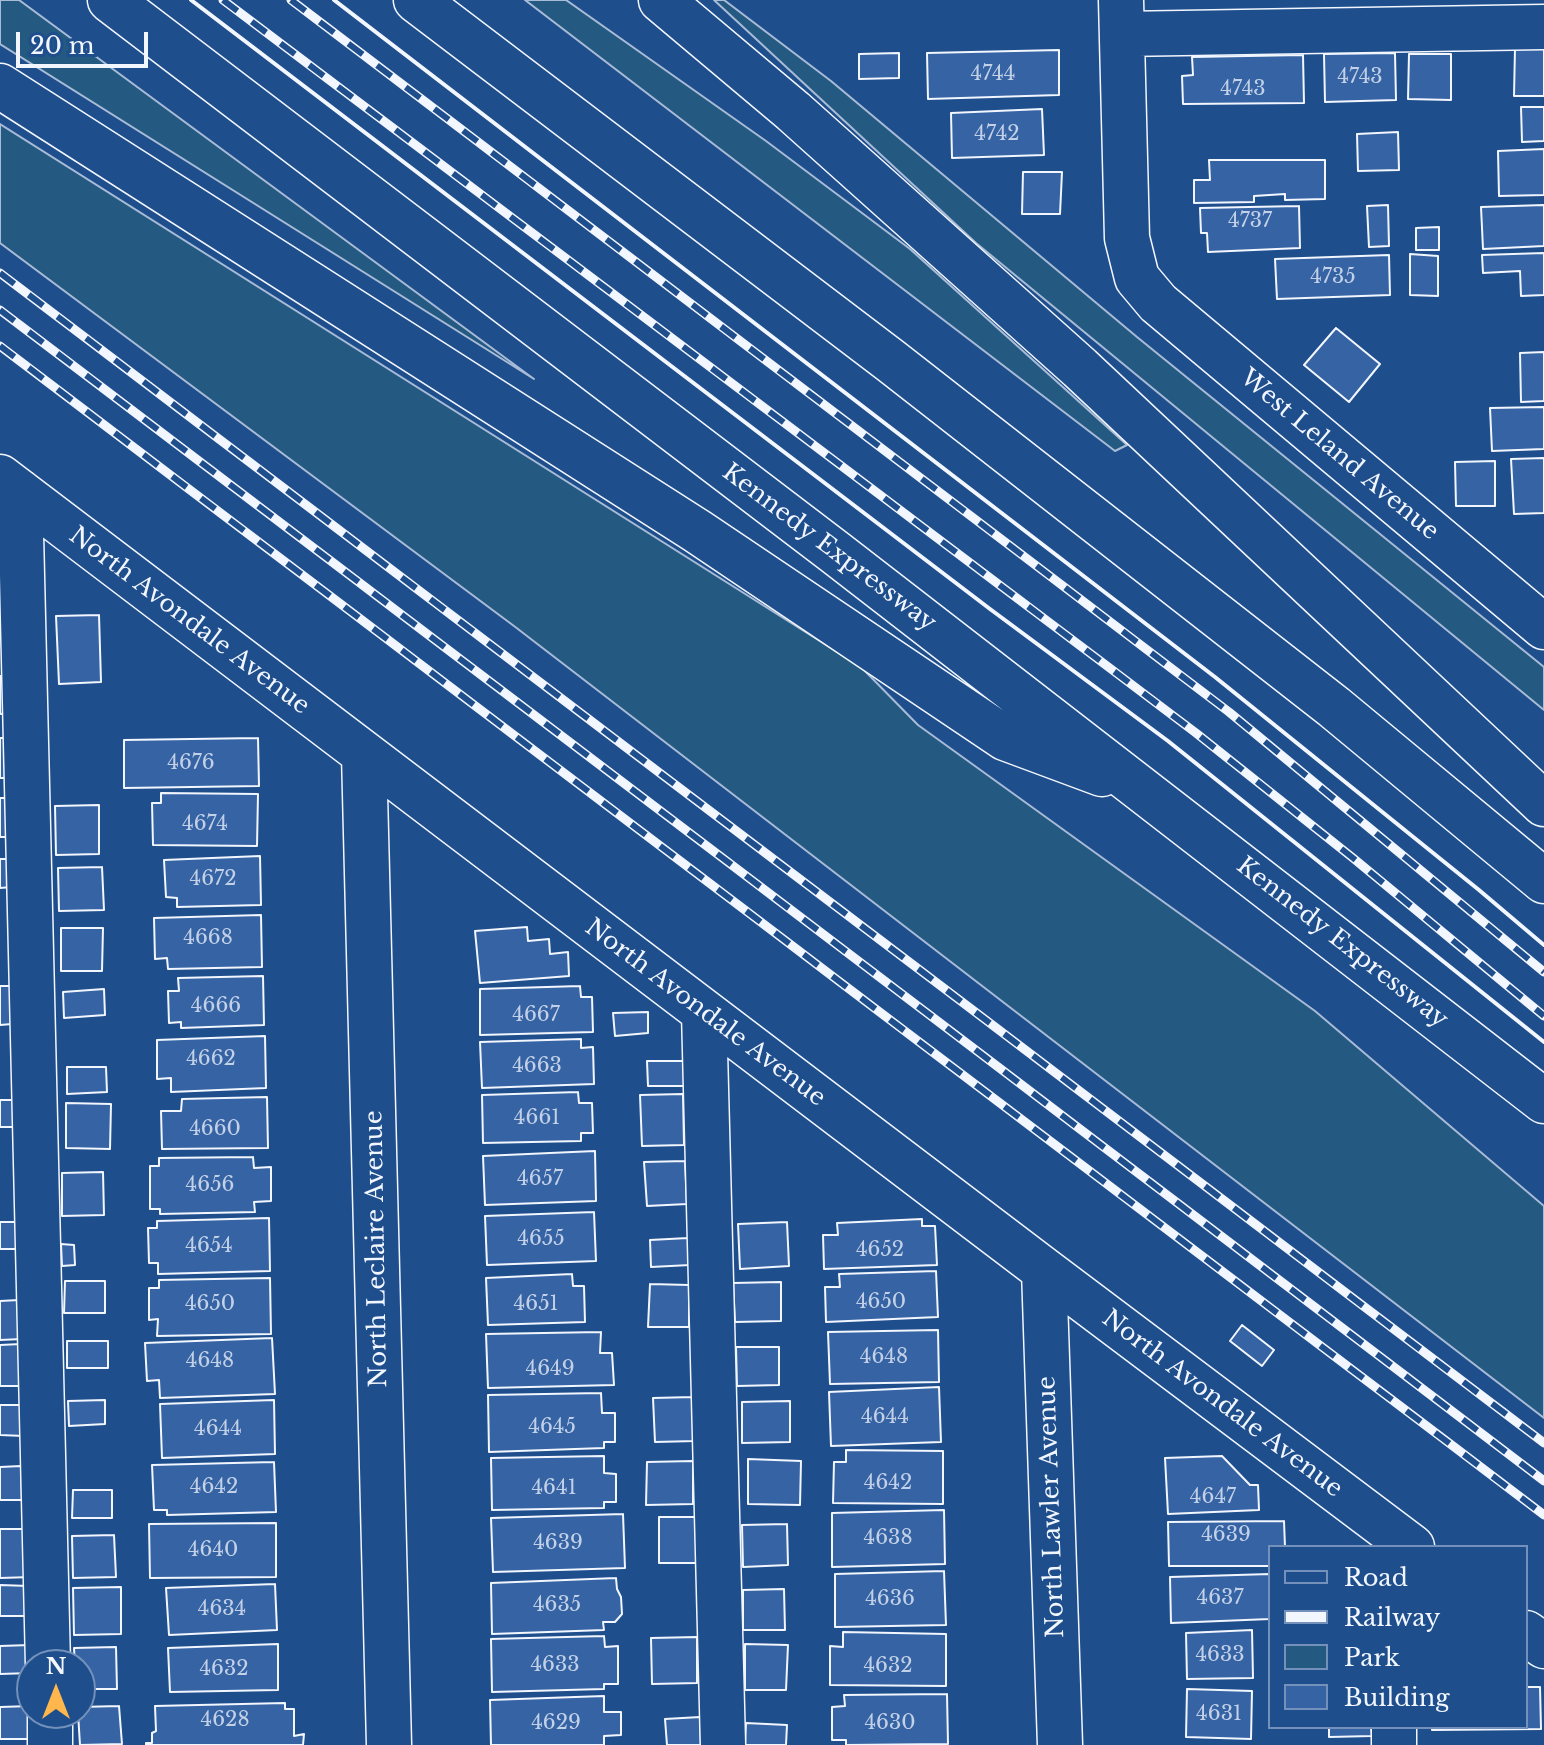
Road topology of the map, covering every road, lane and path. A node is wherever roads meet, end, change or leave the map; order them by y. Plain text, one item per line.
1 (110, 0) edge
2 (416, 0) edge
3 (661, 0) edge
4 (1122, 17) edge
5 (1544, 27) edge
6 (0, 86) edge
7 (10, 484) edge
8 (1544, 627) edge
9 (364, 754) junction
10 (1144, 790) junction
11 (1544, 804) edge
12 (1544, 881) edge
13 (704, 1012) junction
14 (1544, 1101) edge
15 (1044, 1270) junction
16 (1398, 1542) edge
17 (47, 1649) edge
18 (389, 1745) edge
19 (723, 1745) edge
20 (1060, 1745) edge

1 - 10 main road, Kennedy Expressway
2 - 12 main road
3 - 11 main road
4 - 5 main road
4 - 8 main road, West Leland Avenue
6 - 10 main road
7 - 9 main road, North Avondale Avenue
7 - 17 main road
9 - 13 main road, North Avondale Avenue
9 - 18 main road, North Leclaire Avenue
10 - 14 main road, Kennedy Expressway
13 - 15 main road, North Avondale Avenue
13 - 19 main road
15 - 16 main road, North Avondale Avenue
15 - 20 main road, North Lawler Avenue

